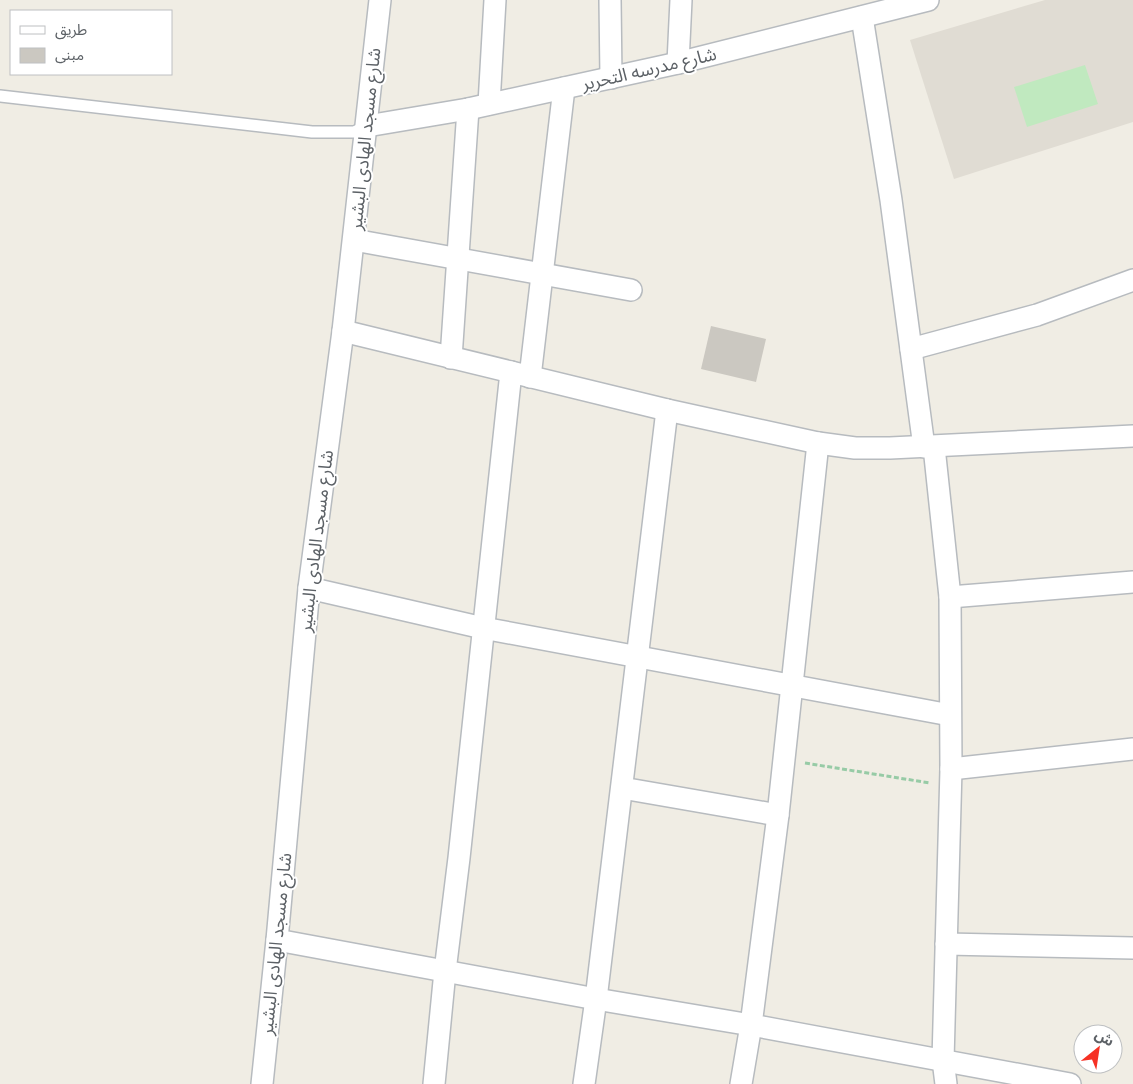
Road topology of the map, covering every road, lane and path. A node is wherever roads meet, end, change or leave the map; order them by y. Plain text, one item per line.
1 (380, 0) edge
2 (495, 0) edge
3 (610, 0) edge
4 (681, 0) edge
5 (928, 0) edge
6 (862, 16) junction
7 (678, 63) junction
8 (611, 78) junction
9 (564, 88) junction
10 (0, 96) edge
11 (479, 107) junction
12 (367, 126) junction
13 (354, 240) junction
14 (458, 258) junction
15 (543, 274) junction
16 (1133, 280) edge
17 (631, 290) dead end
18 (343, 330) junction
19 (911, 349) junction
20 (450, 358) junction
21 (520, 374) junction
22 (667, 410) junction
23 (1133, 436) edge
24 (818, 443) junction
25 (929, 447) junction
26 (1133, 582) edge
27 (309, 588) junction
28 (950, 597) junction
29 (483, 628) junction
30 (637, 657) junction
31 (791, 686) junction
32 (950, 716) junction
33 (1133, 750) edge
34 (784, 759) junction
35 (950, 777) junction
36 (622, 788) junction
37 (778, 815) junction
38 (277, 940) junction
39 (946, 944) junction
40 (1133, 948) edge
41 (444, 971) junction
42 (596, 999) junction
43 (751, 1025) junction
44 (944, 1060) junction
45 (262, 1084) edge
46 (434, 1084) edge
47 (584, 1084) edge
48 (742, 1084) edge
49 (946, 1084) edge
50 (1070, 1084) edge

1 - 12 street, شارع مسجد الهادى البشير
2 - 11 street
3 - 8 street
4 - 7 street
5 - 6 street, شارع مدرسه التحرير
6 - 7 street, شارع مدرسه التحرير
6 - 19 street
7 - 8 street, شارع مدرسه التحرير
8 - 9 street, شارع مدرسه التحرير
9 - 11 street, شارع مدرسه التحرير
9 - 15 street
10 - 12 lane
11 - 12 street, شارع مدرسه التحرير
11 - 14 street
12 - 13 street, شارع مسجد الهادى البشير
13 - 14 street
13 - 18 street, شارع مسجد الهادى البشير
14 - 15 street
14 - 20 street
15 - 17 street
15 - 21 street
16 - 19 street
18 - 20 street
18 - 27 street, شارع مسجد الهادى البشير
19 - 25 street
20 - 21 street
21 - 22 street
21 - 29 street
22 - 24 street
22 - 30 street
23 - 25 street
24 - 25 street
24 - 31 street
25 - 28 street
26 - 28 street
27 - 29 street
27 - 38 street, شارع مسجد الهادى البشير
28 - 32 street
29 - 30 street
29 - 41 street
30 - 31 street
30 - 36 street
31 - 32 street
31 - 34 street
32 - 35 street
33 - 35 street
34 - 35 path
34 - 37 street
35 - 39 street
36 - 37 street
36 - 42 street
37 - 43 street
38 - 41 street
38 - 45 street, شارع مسجد الهادى البشير
39 - 40 street
39 - 44 street
41 - 42 street
41 - 46 street
42 - 43 street
42 - 47 street
43 - 44 street
43 - 48 street
44 - 49 street
44 - 50 street

